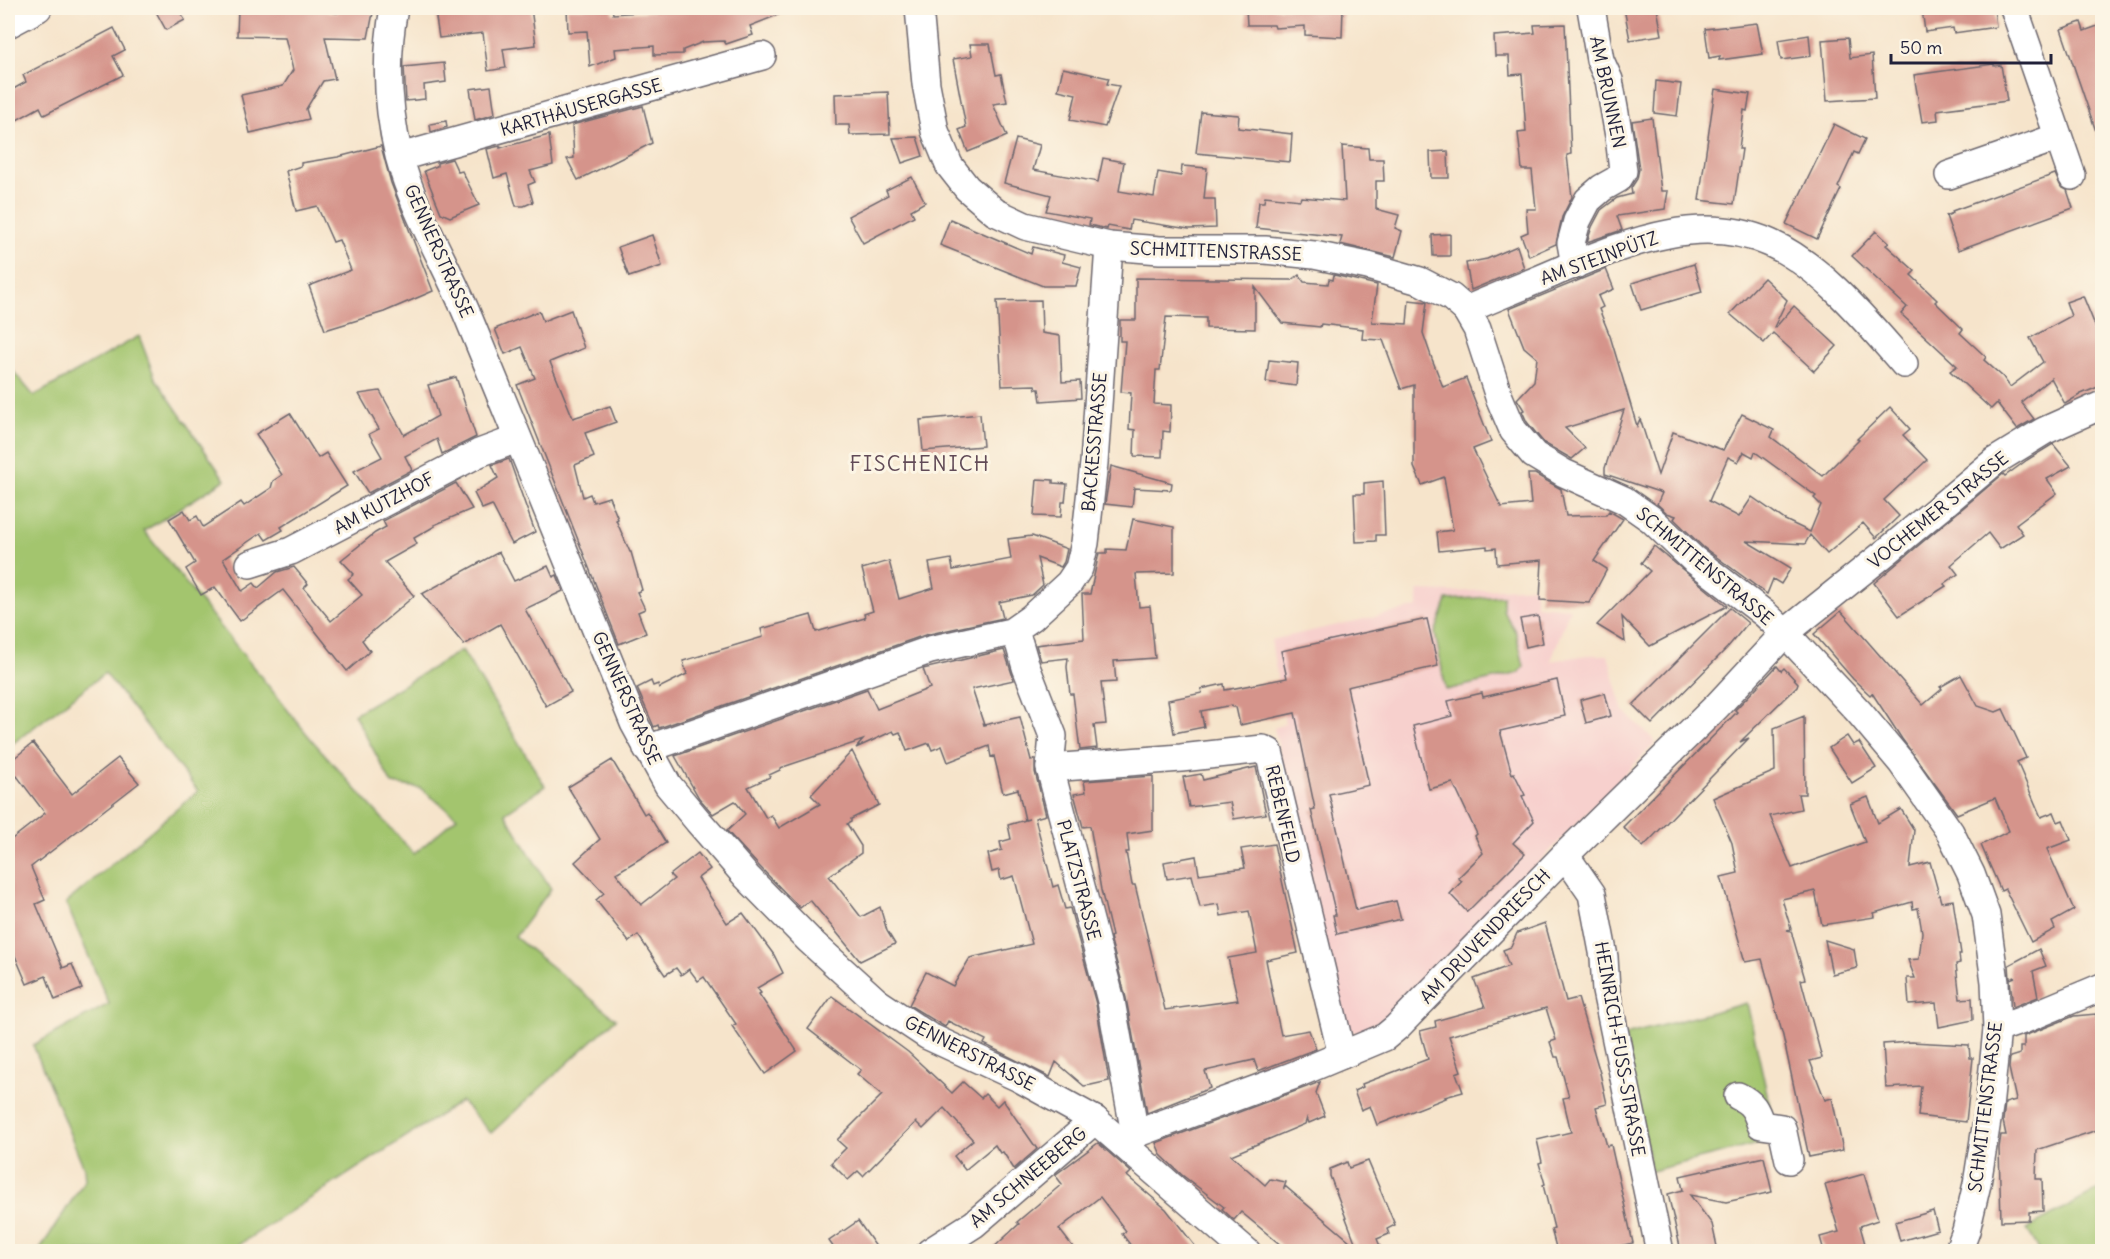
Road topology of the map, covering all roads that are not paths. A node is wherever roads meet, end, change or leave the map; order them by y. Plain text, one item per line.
1 (38, 8) edge
2 (394, 8) edge
3 (413, 8) edge
4 (919, 8) edge
5 (1591, 8) edge
6 (2014, 8) edge
7 (8, 24) edge
8 (389, 38) junction
9 (762, 56) dead end
10 (2058, 137) junction
11 (400, 157) junction
12 (1949, 175) dead end
13 (2072, 176) dead end
14 (1109, 246) junction
15 (1575, 265) junction
16 (1466, 310) junction
17 (1904, 364) dead end
18 (2103, 405) edge
19 (517, 439) junction
20 (250, 564) dead end
21 (1021, 625) junction
22 (1785, 633) junction
23 (647, 749) junction
24 (1050, 768) junction
25 (1565, 855) junction
26 (2103, 987) edge
27 (1997, 1029) junction
28 (1341, 1055) junction
29 (1738, 1096) dead end
30 (1095, 1120) junction
31 (1128, 1138) junction
32 (1790, 1160) dead end
33 (930, 1251) edge
34 (1247, 1251) edge
35 (1660, 1251) edge
36 (1959, 1251) edge

1 - 7 street
2 - 8 street, GENNERSTRASSE
3 - 8 street
4 - 14 street, SCHMITTENSTRASSE
5 - 15 street, AM BRUNNEN
6 - 10 street
8 - 11 street, GENNERSTRASSE
9 - 11 street, KARTHÄUSERGASSE
10 - 12 street
10 - 13 street
11 - 19 street, GENNERSTRASSE
14 - 16 street, SCHMITTENSTRASSE
14 - 21 street, BACKESSTRASSE
15 - 16 street, AM STEINPÜTZ
15 - 17 street, AM STEINPÜTZ
16 - 22 street, SCHMITTENSTRASSE
18 - 22 street, VOCHEMER STRASSE
19 - 20 street, AM KUTZHOF
19 - 23 street, GENNERSTRASSE
21 - 23 street
21 - 24 street, PLATZSTRASSE
22 - 25 street, AM DRUVENDRIESCH
22 - 27 street, SCHMITTENSTRASSE
23 - 30 street, GENNERSTRASSE
24 - 28 street, REBENFELD
24 - 31 street, PLATZSTRASSE
25 - 28 street, AM DRUVENDRIESCH
25 - 35 street, HEINRICH-FUSS-STRASSE
26 - 27 street
27 - 36 street, SCHMITTENSTRASSE
28 - 31 street, AM DRUVENDRIESCH
29 - 32 street
30 - 31 street, GENNERSTRASSE
30 - 33 street, AM SCHNEEBERG
31 - 34 street, GENNERSTRASSE

